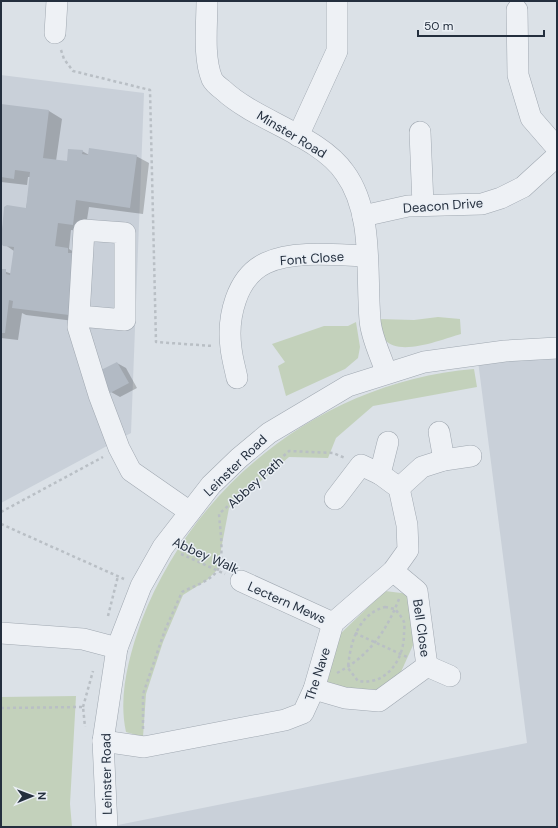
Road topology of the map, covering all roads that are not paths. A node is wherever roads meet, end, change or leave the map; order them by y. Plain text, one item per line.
1 (58, 1) edge
2 (207, 1) edge
3 (337, 1) edge
4 (517, 10) dead end
5 (55, 33) road end
6 (420, 132) dead end
7 (298, 136) junction
8 (557, 148) edge
9 (557, 156) edge
10 (423, 205) junction
11 (363, 216) junction
12 (366, 256) junction
13 (79, 316) junction
14 (557, 348) edge
15 (386, 372) junction
16 (237, 378) dead end
17 (439, 432) dead end
18 (388, 442) dead end
19 (471, 456) dead end
20 (444, 460) junction
21 (380, 474) junction
22 (399, 488) junction
23 (334, 499) dead end
24 (190, 512) junction
25 (399, 577) junction
26 (241, 581) road end
27 (333, 623) junction
28 (1, 633) edge
29 (117, 648) junction
30 (427, 666) junction
31 (450, 676) dead end
32 (318, 690) junction
33 (103, 741) junction
34 (107, 827) edge

1 - 5 street
2 - 7 street, Minster Road
3 - 7 street
4 - 8 street
6 - 10 street
7 - 11 street, Minster Road
9 - 10 street, Deacon Drive
10 - 11 street, Deacon Drive
11 - 12 street, Minster Road
12 - 15 street, Minster Road
12 - 16 street, Font Close
13 - 13 street
13 - 24 street
14 - 15 street, Leinster Road
15 - 24 street, Leinster Road
17 - 20 street
18 - 21 street
19 - 20 street
20 - 22 street
21 - 22 street
21 - 23 street
22 - 25 street
24 - 29 street, Leinster Road
25 - 27 street
25 - 30 street, Bell Close
26 - 27 street, Lectern Mews
27 - 32 street, The Nave
28 - 29 street
29 - 33 street, Leinster Road
30 - 31 street
30 - 32 street, Bell Close
32 - 33 street, The Nave
33 - 34 street, Leinster Road

